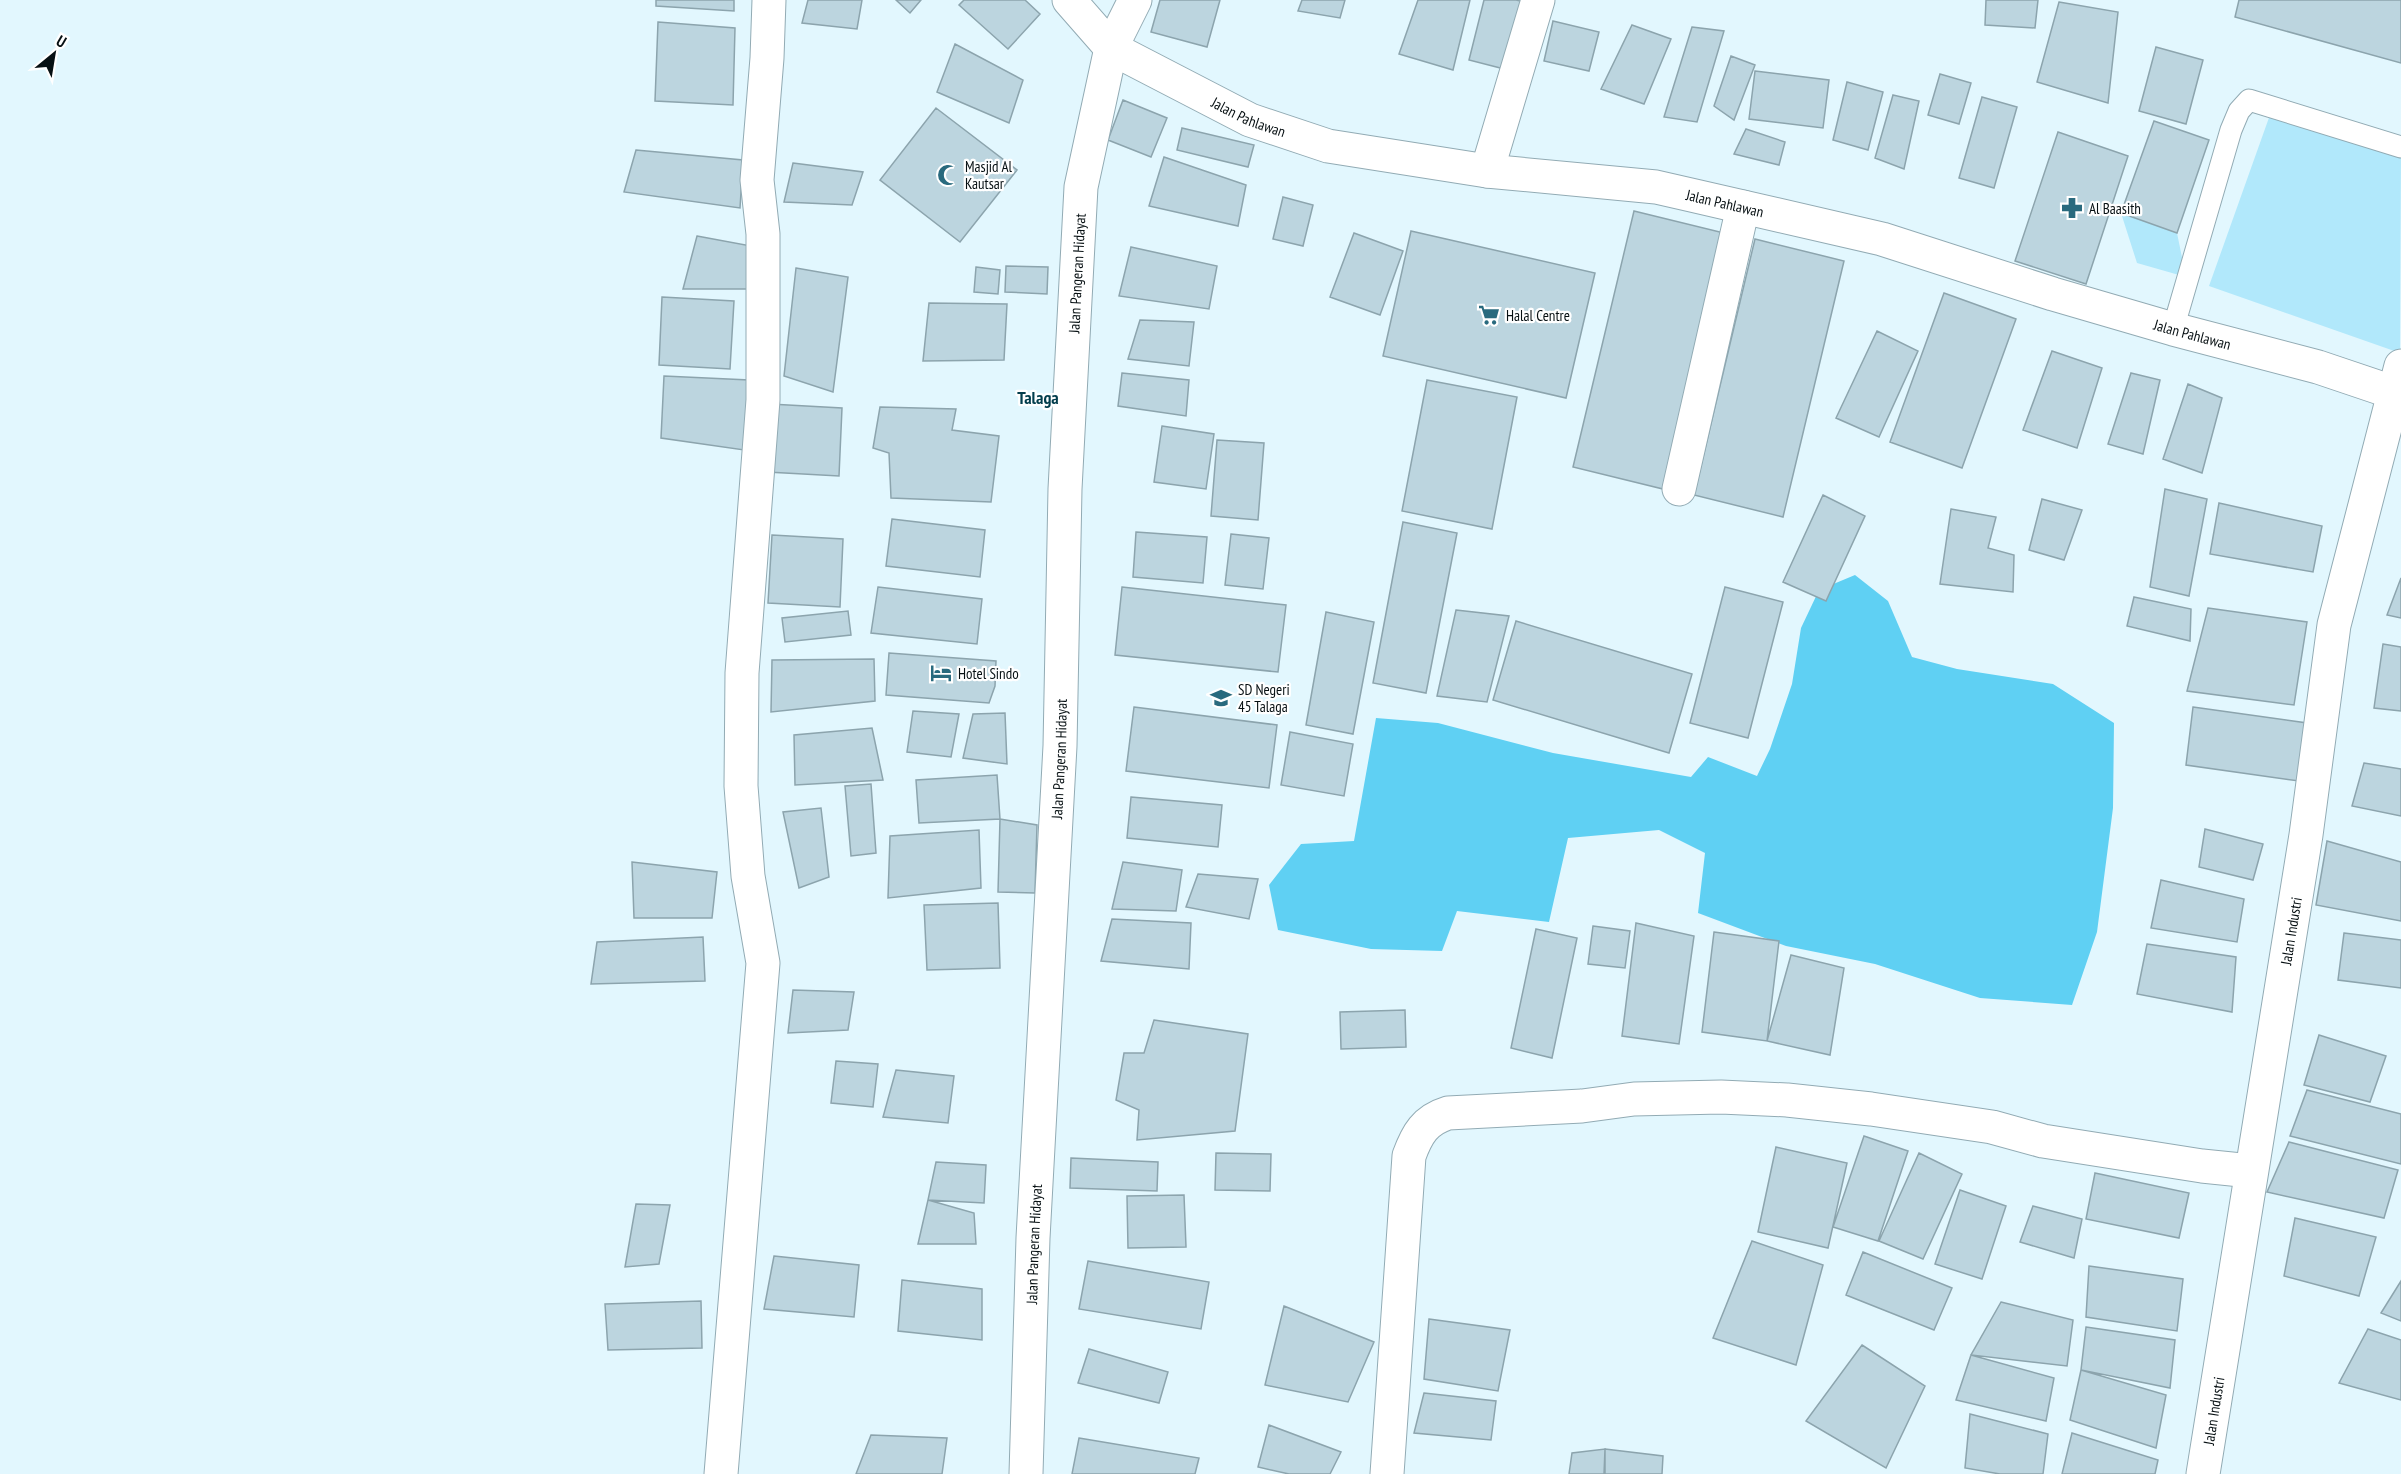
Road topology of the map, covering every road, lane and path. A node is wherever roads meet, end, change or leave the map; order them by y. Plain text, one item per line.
1 (769, 0) edge
2 (1069, 0) edge
3 (1135, 0) edge
4 (1538, 0) edge
5 (1111, 48) junction
6 (2401, 147) edge
7 (1487, 171) junction
8 (1743, 207) junction
9 (2172, 329) junction
10 (2399, 384) edge
11 (1679, 489) dead end
12 (2250, 1171) junction
13 (721, 1474) edge
14 (1026, 1474) edge
15 (1387, 1474) edge
16 (2203, 1474) edge

1 - 13 street
2 - 5 street, Jalan Pahlawan
3 - 5 street, Jalan Pangeran Hidayat
4 - 7 street
5 - 7 street, Jalan Pahlawan
5 - 14 street, Jalan Pangeran Hidayat
6 - 9 lane
7 - 8 street, Jalan Pahlawan
8 - 9 street, Jalan Pahlawan
8 - 11 street
9 - 10 street, Jalan Pahlawan
10 - 12 street, Jalan Industri
12 - 15 street
12 - 16 street, Jalan Industri

